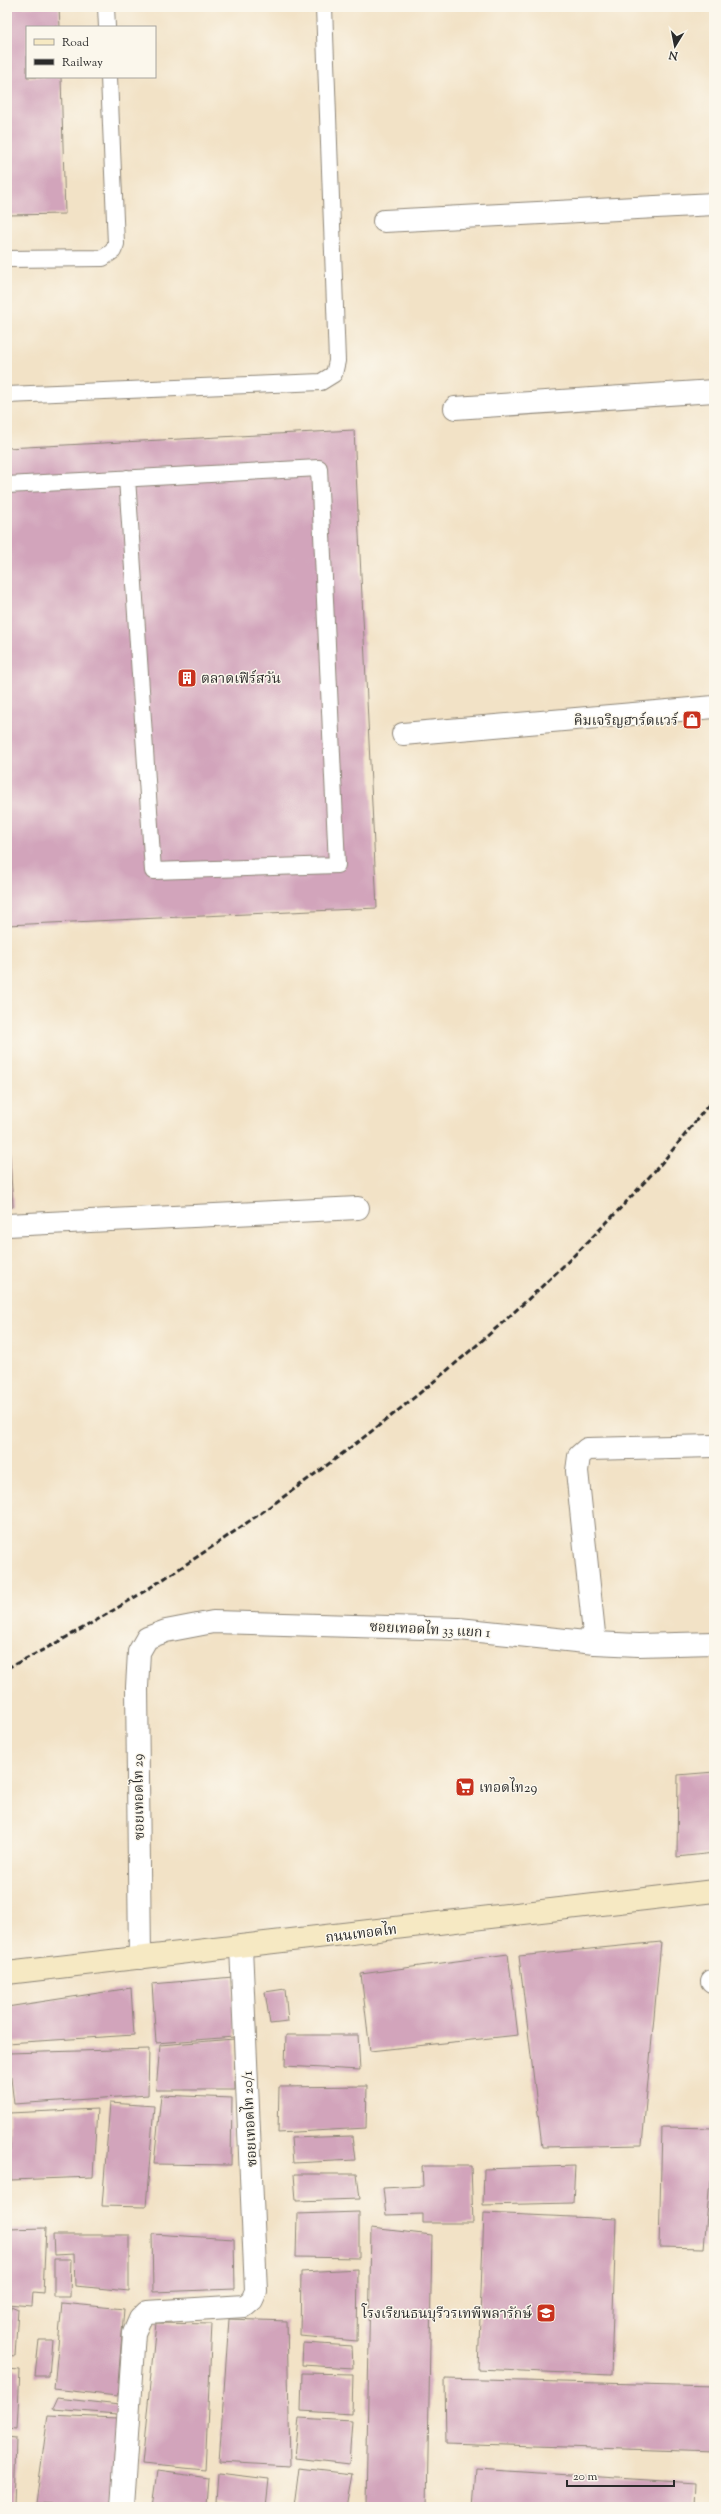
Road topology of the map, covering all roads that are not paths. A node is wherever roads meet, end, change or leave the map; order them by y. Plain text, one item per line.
1 (106, 7) edge
2 (324, 7) edge
3 (107, 26) edge
4 (109, 78) edge
5 (714, 204) edge
6 (384, 221) dead end
7 (7, 259) edge
8 (714, 391) edge
9 (7, 395) edge
10 (455, 408) dead end
11 (127, 478) junction
12 (7, 485) edge
13 (714, 707) edge
14 (404, 734) dead end
15 (358, 1208) dead end
16 (7, 1225) edge
17 (714, 1446) edge
18 (147, 1638) joint
19 (596, 1643) junction
20 (714, 1643) edge
21 (714, 1891) edge
22 (241, 1947) junction
23 (140, 1958) junction
24 (7, 1973) edge
25 (122, 2507) edge

1 - 3 lane
2 - 9 lane
4 - 7 lane
5 - 6 street
8 - 10 street
11 - 11 lane
11 - 12 lane
13 - 14 street
15 - 16 street
17 - 19 street
18 - 19 street, ซอยเทอดไท 33 แยก 1
18 - 23 street, ซอยเทอดไท 29
19 - 20 street, ซอยเทอดไท 33 แยก 1
21 - 22 main road, ถนนเทอดไท
22 - 23 main road, ถนนเทอดไท
22 - 25 street, ซอยเทอดไท 20/1
23 - 24 main road, ถนนเทอดไท

